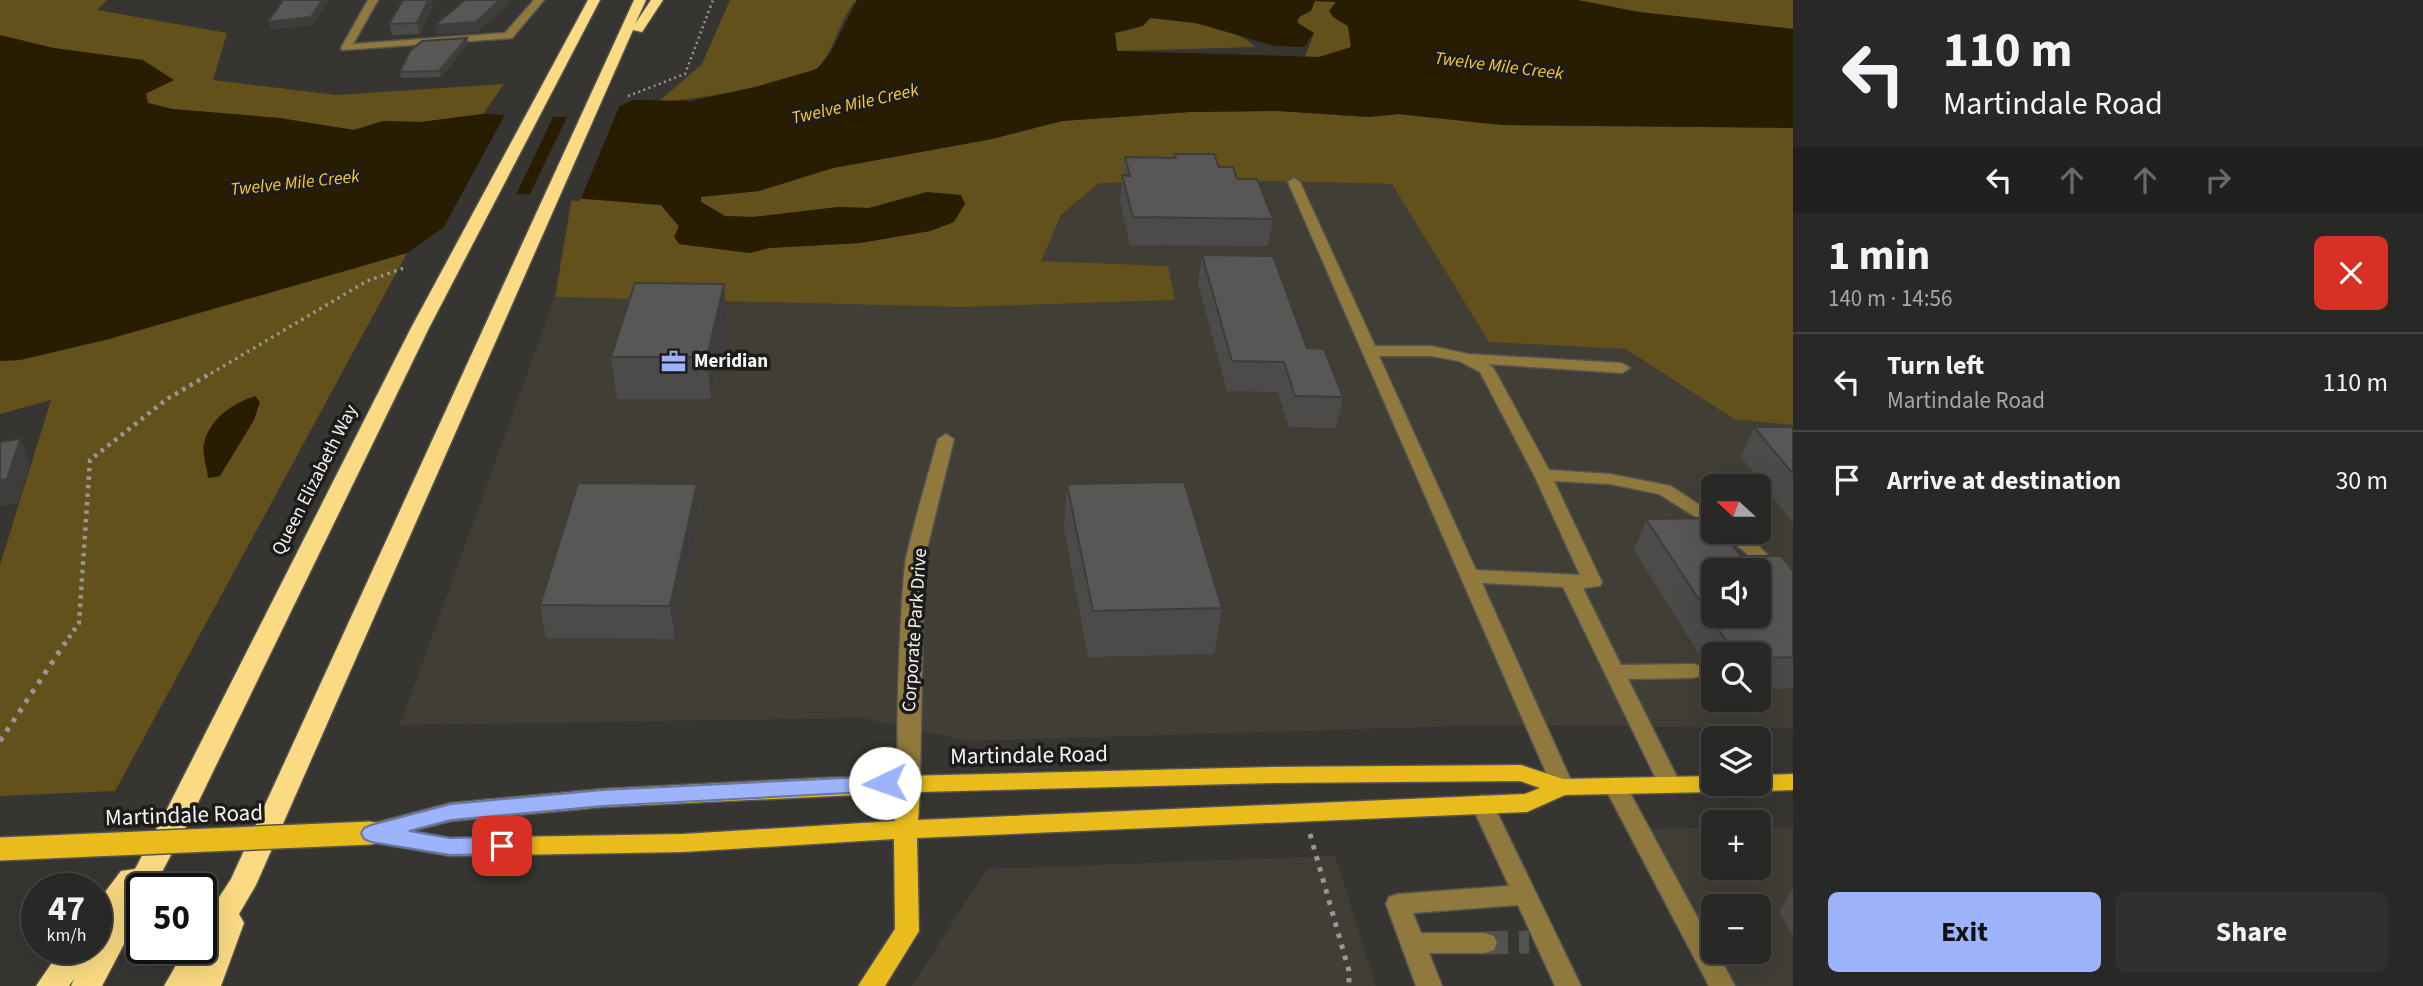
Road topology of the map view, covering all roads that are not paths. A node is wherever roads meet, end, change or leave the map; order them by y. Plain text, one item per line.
1 (373, 0) edge
2 (539, 0) edge
3 (594, 0) edge
4 (640, 0) edge
5 (657, 0) edge
6 (608, 75) junction
7 (1294, 183) dead end
8 (1369, 351) junction
9 (1463, 357) junction
10 (1622, 368) dead end
11 (946, 439) dead end
12 (1543, 475) junction
13 (1701, 514) edge
14 (1746, 544) edge
15 (1469, 576) junction
16 (1570, 581) junction
17 (1793, 594) edge
18 (1693, 671) dead end
19 (1614, 672) junction
20 (909, 782) junction
21 (1793, 782) edge
22 (1771, 783) edge
23 (1701, 784) edge
24 (1670, 785) junction
25 (1615, 786) junction
26 (1563, 788) junction
27 (1482, 804) junction
28 (176, 818) junction
29 (907, 830) junction
30 (371, 833) junction
31 (0, 849) edge
32 (242, 885) junction
33 (1524, 895) junction
34 (112, 905) edge
35 (1413, 943) junction
36 (1485, 943) tunnel mouth
37 (68, 964) edge
38 (51, 986) edge
39 (86, 986) edge
40 (179, 986) edge
41 (206, 986) edge
42 (872, 986) edge
43 (1429, 986) edge
44 (1568, 986) edge
45 (1722, 986) edge

1 - 2 street
3 - 28 highway, Queen Elizabeth Way
4 - 6 highway
5 - 6 highway
6 - 32 highway
7 - 8 street
8 - 9 street
8 - 15 street
9 - 10 street
9 - 12 street
11 - 20 street, Corporate Park Drive
12 - 13 street
12 - 16 street
14 - 17 street
15 - 16 street
15 - 26 street
16 - 19 street
18 - 19 street
19 - 24 street
20 - 26 main road, Martindale Road
20 - 29 main road
20 - 30 main road, Martindale Road
21 - 22 main road
23 - 24 main road, Martindale Road
24 - 25 main road, Martindale Road
25 - 26 main road, Martindale Road
25 - 45 street
26 - 27 main road, Martindale Road
27 - 29 main road, Martindale Road
27 - 33 street
28 - 34 highway
28 - 39 highway, Queen Elizabeth Way
29 - 30 main road, Martindale Road
29 - 42 main road
30 - 31 main road, Martindale Road, bridge
32 - 40 highway
32 - 41 highway
33 - 35 street
33 - 44 street
35 - 36 street
35 - 43 street
37 - 38 highway

